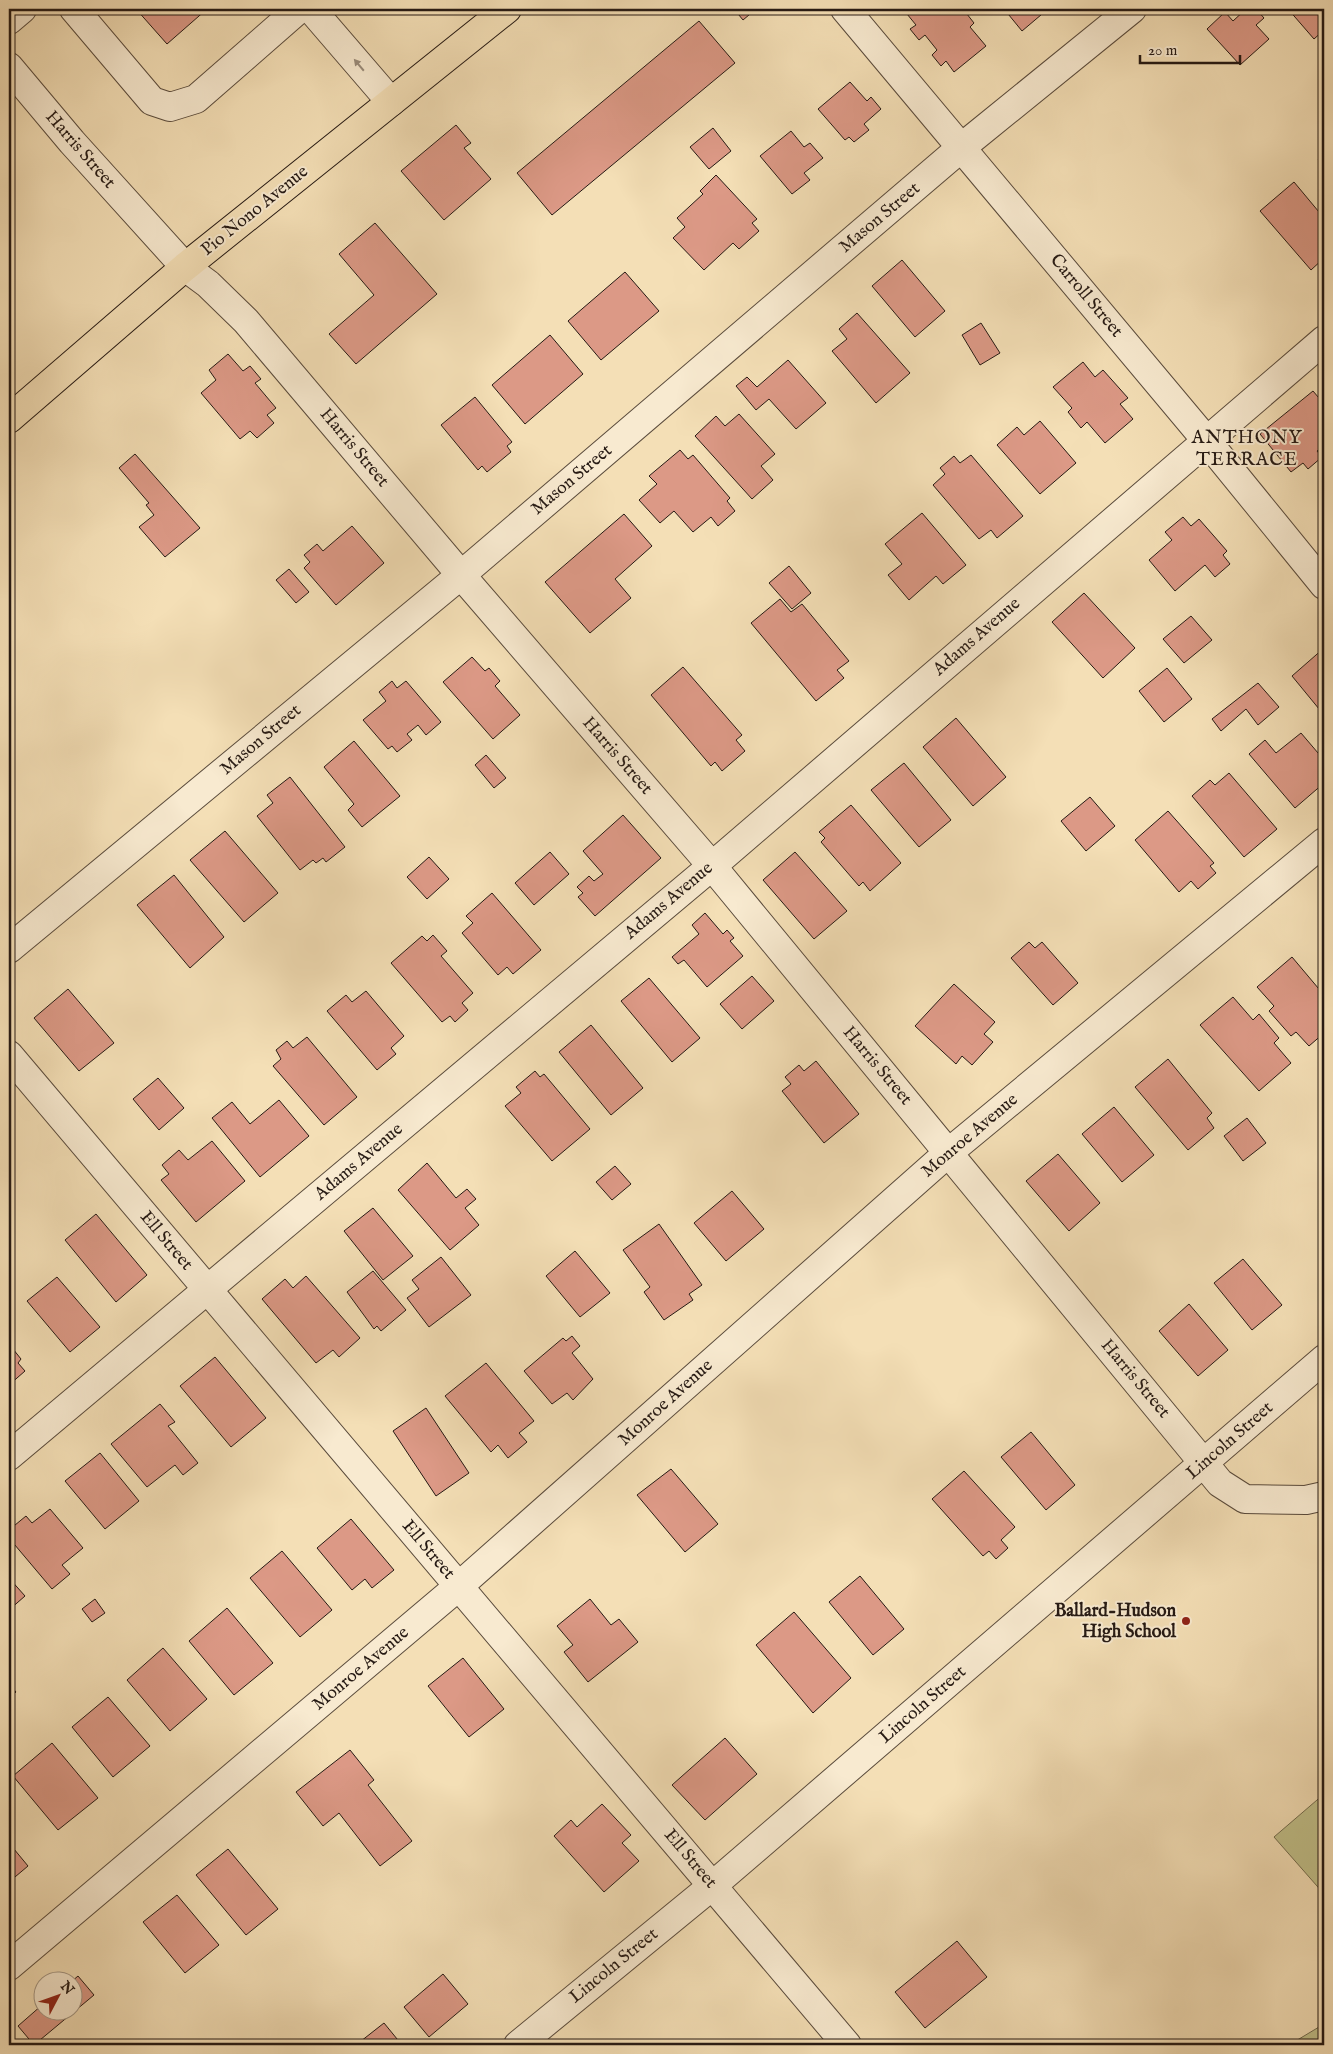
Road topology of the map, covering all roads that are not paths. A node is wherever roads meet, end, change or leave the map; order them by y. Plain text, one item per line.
1 (22, 9) edge
2 (74, 9) edge
3 (299, 9) edge
4 (311, 9) edge
5 (507, 9) edge
6 (845, 9) edge
7 (1132, 9) edge
8 (9, 20) edge
9 (9, 67) edge
10 (390, 102) junction
11 (962, 147) junction
12 (185, 268) junction
13 (1324, 340) edge
14 (9, 419) edge
15 (1206, 440) junction
16 (461, 575) junction
17 (1324, 585) edge
18 (1324, 842) edge
19 (712, 866) junction
20 (9, 949) edge
21 (9, 1055) edge
22 (948, 1153) junction
23 (207, 1290) junction
24 (1324, 1359) edge
25 (9, 1456) edge
26 (1205, 1464) junction
27 (1324, 1496) edge
28 (459, 1586) junction
29 (712, 1886) junction
30 (9, 1966) edge
31 (518, 2045) edge
32 (847, 2045) edge

1 - 8 street
2 - 3 street
10 -> 4 street
5 - 10 main road, Pio Nono Avenue
6 - 11 street, Carroll Street
7 - 11 street, Mason Street
9 - 12 street, Harris Street
10 - 12 main road, Pio Nono Avenue
11 - 15 street, Carroll Street
11 - 16 street, Mason Street
12 - 14 main road, Pio Nono Avenue
12 - 16 street, Harris Street
13 - 15 street, Adams Avenue
15 - 17 street, Carroll Street
15 - 19 street, Adams Avenue
16 - 19 street, Harris Street
16 - 20 street, Mason Street
18 - 22 street, Monroe Avenue
19 - 22 street, Harris Street
19 - 23 street, Adams Avenue
21 - 23 street, Ell Street
22 - 26 street, Harris Street
22 - 28 street, Monroe Avenue
23 - 25 street, Adams Avenue
23 - 28 street, Ell Street
24 - 26 street, Lincoln Street
26 - 27 street, Harris Street
26 - 29 street, Lincoln Street
28 - 29 street, Ell Street
28 - 30 street, Monroe Avenue
29 - 31 street, Lincoln Street
29 - 32 street, Ell Street

